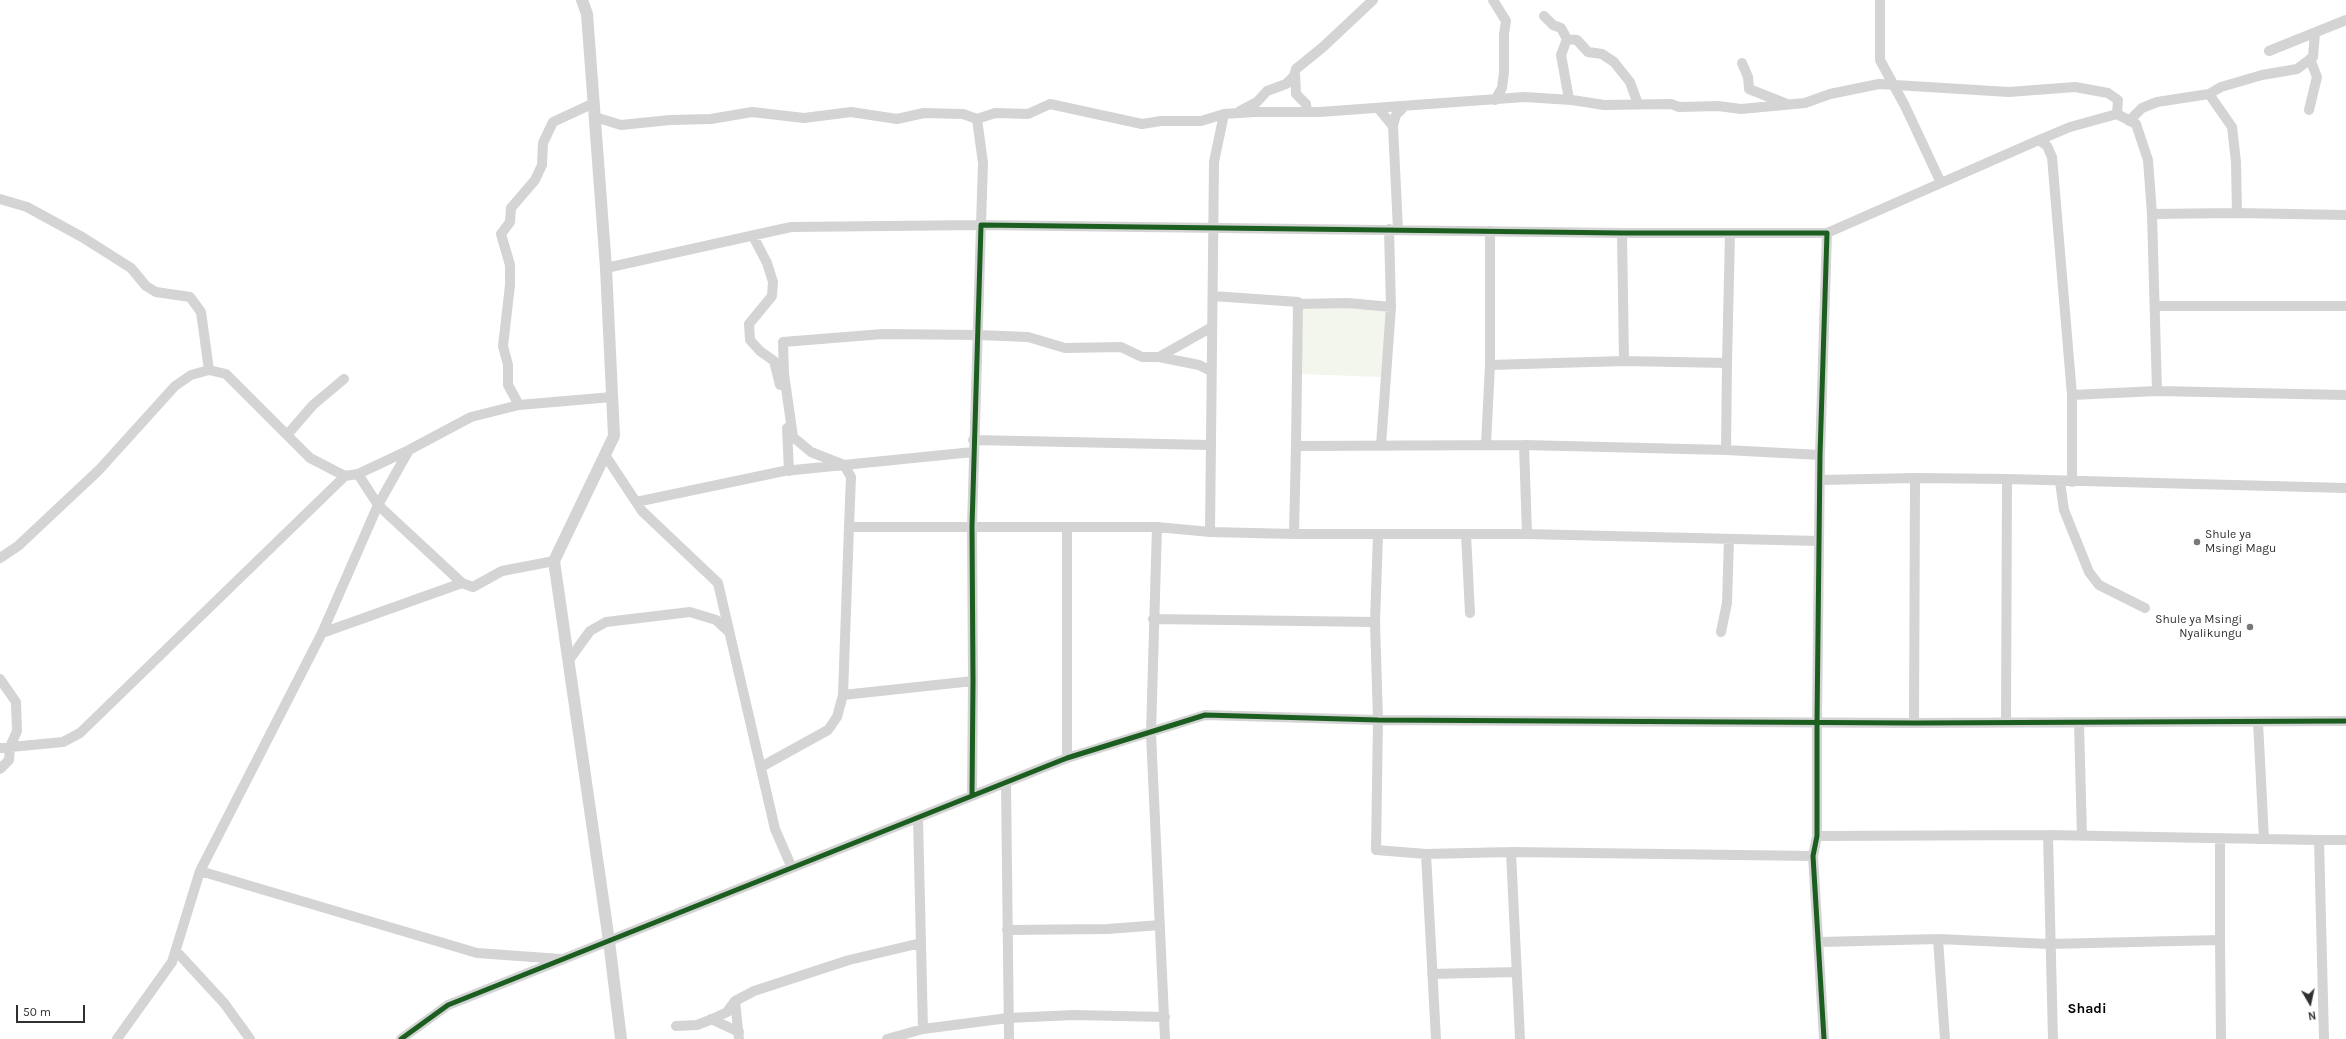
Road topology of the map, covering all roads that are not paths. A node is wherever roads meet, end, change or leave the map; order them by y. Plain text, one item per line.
1 (582, 0) edge
2 (1373, 0) edge
3 (1493, 0) edge
4 (1880, 0) edge
5 (1544, 16) dead end
6 (2346, 20) edge
7 (2315, 33) junction
8 (1567, 40) junction
9 (2269, 51) dead end
10 (2310, 59) junction
11 (1742, 63) dead end
12 (1295, 73) junction
13 (1893, 85) junction
14 (2209, 94) junction
15 (1495, 100) junction
16 (1569, 100) junction
17 (594, 103) junction
18 (1638, 104) junction
19 (1789, 105) junction
20 (1405, 106) junction
21 (1378, 108) junction
22 (2309, 110) dead end
23 (1307, 112) junction
24 (1229, 114) junction
25 (2117, 114) junction
26 (595, 117) junction
27 (977, 119) junction
28 (2129, 121) junction
29 (1393, 126) junction
30 (2039, 140) junction
31 (1941, 183) junction
32 (0, 199) edge
33 (2237, 213) junction
34 (2152, 214) junction
35 (2346, 215) edge
36 (981, 225) junction
37 (1213, 226) junction
38 (1393, 230) junction
39 (1490, 231) junction
40 (1827, 232) junction
41 (1622, 233) junction
42 (1730, 233) junction
43 (753, 236) junction
44 (606, 268) junction
45 (1213, 296) junction
46 (1298, 304) junction
47 (2156, 306) junction
48 (2346, 306) edge
49 (1391, 307) junction
50 (1212, 327) junction
51 (978, 335) junction
52 (1159, 357) junction
53 (1624, 361) junction
54 (1727, 363) junction
55 (1490, 365) junction
56 (209, 370) junction
57 (1211, 372) junction
58 (344, 379) dead end
59 (2158, 391) junction
60 (2072, 395) junction
61 (2346, 395) edge
62 (612, 397) junction
63 (519, 405) junction
64 (287, 435) junction
65 (973, 440) junction
66 (1486, 444) junction
67 (1210, 445) junction
68 (1381, 445) junction
69 (1524, 445) junction
70 (1296, 446) junction
71 (409, 450) junction
72 (1726, 450) junction
73 (973, 452) junction
74 (1820, 455) junction
75 (605, 456) junction
76 (844, 465) junction
77 (789, 471) junction
78 (358, 474) junction
79 (345, 476) junction
80 (1915, 478) junction
81 (2007, 479) junction
82 (1821, 480) junction
83 (2060, 482) junction
84 (2072, 482) junction
85 (2346, 488) edge
86 (636, 502) junction
87 (378, 505) junction
88 (972, 526) junction
89 (849, 527) junction
90 (1067, 527) junction
91 (1157, 527) junction
92 (1210, 532) junction
93 (1294, 534) junction
94 (1378, 534) junction
95 (1466, 534) junction
96 (1527, 534) junction
97 (1729, 539) junction
98 (1819, 541) junction
99 (0, 558) edge
100 (554, 561) junction
101 (462, 583) junction
102 (2145, 608) dead end
103 (1470, 613) dead end
104 (1153, 619) junction
105 (1375, 622) junction
106 (730, 632) junction
107 (1721, 632) dead end
108 (322, 633) junction
109 (569, 660) junction
110 (0, 680) edge
111 (973, 681) junction
112 (843, 695) junction
113 (1378, 720) junction
114 (2346, 721) edge
115 (1816, 722) junction
116 (2006, 722) junction
117 (2258, 722) junction
118 (1914, 723) junction
119 (2079, 723) junction
120 (1151, 733) junction
121 (5, 748) edge
122 (1067, 758) junction
123 (761, 767) junction
124 (0, 769) edge
125 (1006, 783) junction
126 (972, 796) junction
127 (918, 818) junction
128 (2048, 835) junction
129 (1817, 836) junction
130 (2082, 836) junction
131 (2220, 838) junction
132 (2264, 839) junction
133 (2319, 840) junction
134 (2346, 840) edge
135 (1511, 852) junction
136 (1426, 854) junction
137 (1813, 856) junction
138 (792, 868) junction
139 (200, 871) junction
140 (1160, 925) junction
141 (1007, 930) junction
142 (1938, 939) junction
143 (2220, 940) junction
144 (609, 941) junction
145 (1820, 942) junction
146 (921, 943) junction
147 (2049, 944) junction
148 (176, 951) junction
149 (563, 959) junction
150 (1517, 972) junction
151 (1432, 974) junction
152 (735, 1001) junction
153 (1165, 1017) junction
154 (1008, 1018) junction
155 (711, 1019) junction
156 (676, 1026) dead end
157 (923, 1029) junction
158 (739, 1035) edge
159 (117, 1039) edge
160 (250, 1039) edge
161 (401, 1039) edge
162 (621, 1039) edge
163 (887, 1039) edge
164 (1009, 1039) edge
165 (1165, 1039) edge
166 (1436, 1039) edge
167 (1520, 1039) edge
168 (1824, 1039) edge
169 (1945, 1039) edge
170 (2053, 1039) edge
171 (2221, 1039) edge
172 (2324, 1039) edge

1 - 17 street
2 - 12 street
3 - 15 street
4 - 13 street
5 - 8 street
6 - 7 street
7 - 9 street
7 - 10 street
8 - 16 street
8 - 18 street
10 - 14 street
10 - 22 street
11 - 19 street
12 - 23 street
12 - 24 street
13 - 19 street
13 - 25 street
13 - 31 street
14 - 28 street
14 - 33 street
15 - 16 street
15 - 20 street
16 - 18 street
17 - 26 street
17 - 63 street
18 - 19 street
20 - 21 street
20 - 29 street
21 - 23 street
21 - 29 street
23 - 24 street
24 - 27 street
24 - 37 street
25 - 28 street
25 - 30 street
26 - 27 street
26 - 44 street
27 - 36 street
28 - 34 street
29 - 38 street
30 - 31 street
30 - 60 street
31 - 40 street
32 - 56 street
33 - 34 street
33 - 35 street
34 - 47 street
36 - 37 street
36 - 43 street
36 - 51 street
37 - 38 street
37 - 45 street
38 - 39 street
38 - 49 street
39 - 41 street
39 - 55 street
40 - 42 street
40 - 74 street
41 - 42 street
41 - 53 street
42 - 54 street
43 - 44 street
43 - 77 street
44 - 62 street
45 - 46 street
45 - 50 street
46 - 49 street
46 - 70 street
47 - 48 street
47 - 59 street
49 - 68 street
50 - 52 street
50 - 57 street
51 - 52 street
51 - 65 street
51 - 76 street
52 - 57 street
53 - 54 street
53 - 55 street
54 - 72 street
55 - 66 street
56 - 64 street
56 - 99 street
57 - 67 street
58 - 64 street
59 - 60 street
59 - 61 street
60 - 84 street
62 - 63 street
62 - 75 street
63 - 71 street
64 - 79 street
65 - 67 street
65 - 73 street
66 - 68 street
66 - 69 street
67 - 92 street
68 - 70 street
69 - 72 street
69 - 96 street
70 - 93 street
71 - 78 street
71 - 87 street
72 - 74 street
73 - 76 street
73 - 88 street
74 - 82 street
75 - 86 street
75 - 100 street
76 - 77 street
76 - 89 street
77 - 86 street
78 - 79 street
78 - 87 street
79 - 121 street
80 - 81 street
80 - 82 street
80 - 118 street
81 - 83 street
81 - 116 street
82 - 98 street
83 - 84 street
83 - 102 street
84 - 85 street
86 - 106 street
87 - 101 street
87 - 108 street
88 - 89 street
88 - 90 street
88 - 111 street
89 - 112 street
90 - 91 street
90 - 122 street
91 - 92 street
91 - 104 street
92 - 93 street
93 - 94 street
94 - 95 street
94 - 105 street
95 - 96 street
95 - 103 street
96 - 97 street
97 - 98 street
97 - 107 street
98 - 115 street
100 - 101 street
100 - 109 street
101 - 108 street
104 - 105 street
104 - 120 street
105 - 113 street
106 - 109 street
106 - 123 street
108 - 139 street
109 - 144 street
110 - 121 street
111 - 112 street
111 - 126 street
112 - 123 street
113 - 115 street
113 - 120 street
113 - 136 street
114 - 117 street
115 - 118 street
115 - 129 street
116 - 118 street
116 - 119 street
117 - 119 street
117 - 132 street
119 - 130 street
120 - 122 street
120 - 140 street
121 - 124 street
122 - 125 street
123 - 138 street
125 - 126 street
125 - 141 street
126 - 127 street
127 - 138 street
127 - 146 street
128 - 129 street
128 - 130 street
128 - 147 street
129 - 137 street
130 - 131 street
131 - 132 street
131 - 143 street
132 - 133 street
133 - 134 street
133 - 172 street
135 - 136 street
135 - 137 street
135 - 150 street
136 - 151 street
137 - 145 street
138 - 144 street
139 - 148 street
139 - 149 street
140 - 141 street
140 - 153 street
141 - 154 street
142 - 145 street
142 - 147 street
142 - 169 street
143 - 147 street
143 - 171 street
144 - 149 street
144 - 162 street
145 - 168 street
146 - 152 street
146 - 157 street
147 - 170 street
148 - 159 street
148 - 160 street
149 - 161 street
150 - 151 street
150 - 167 street
151 - 166 street
152 - 155 street
152 - 158 street
153 - 154 street
153 - 165 street
154 - 157 street
154 - 164 street
155 - 156 street
155 - 158 street
157 - 163 street

